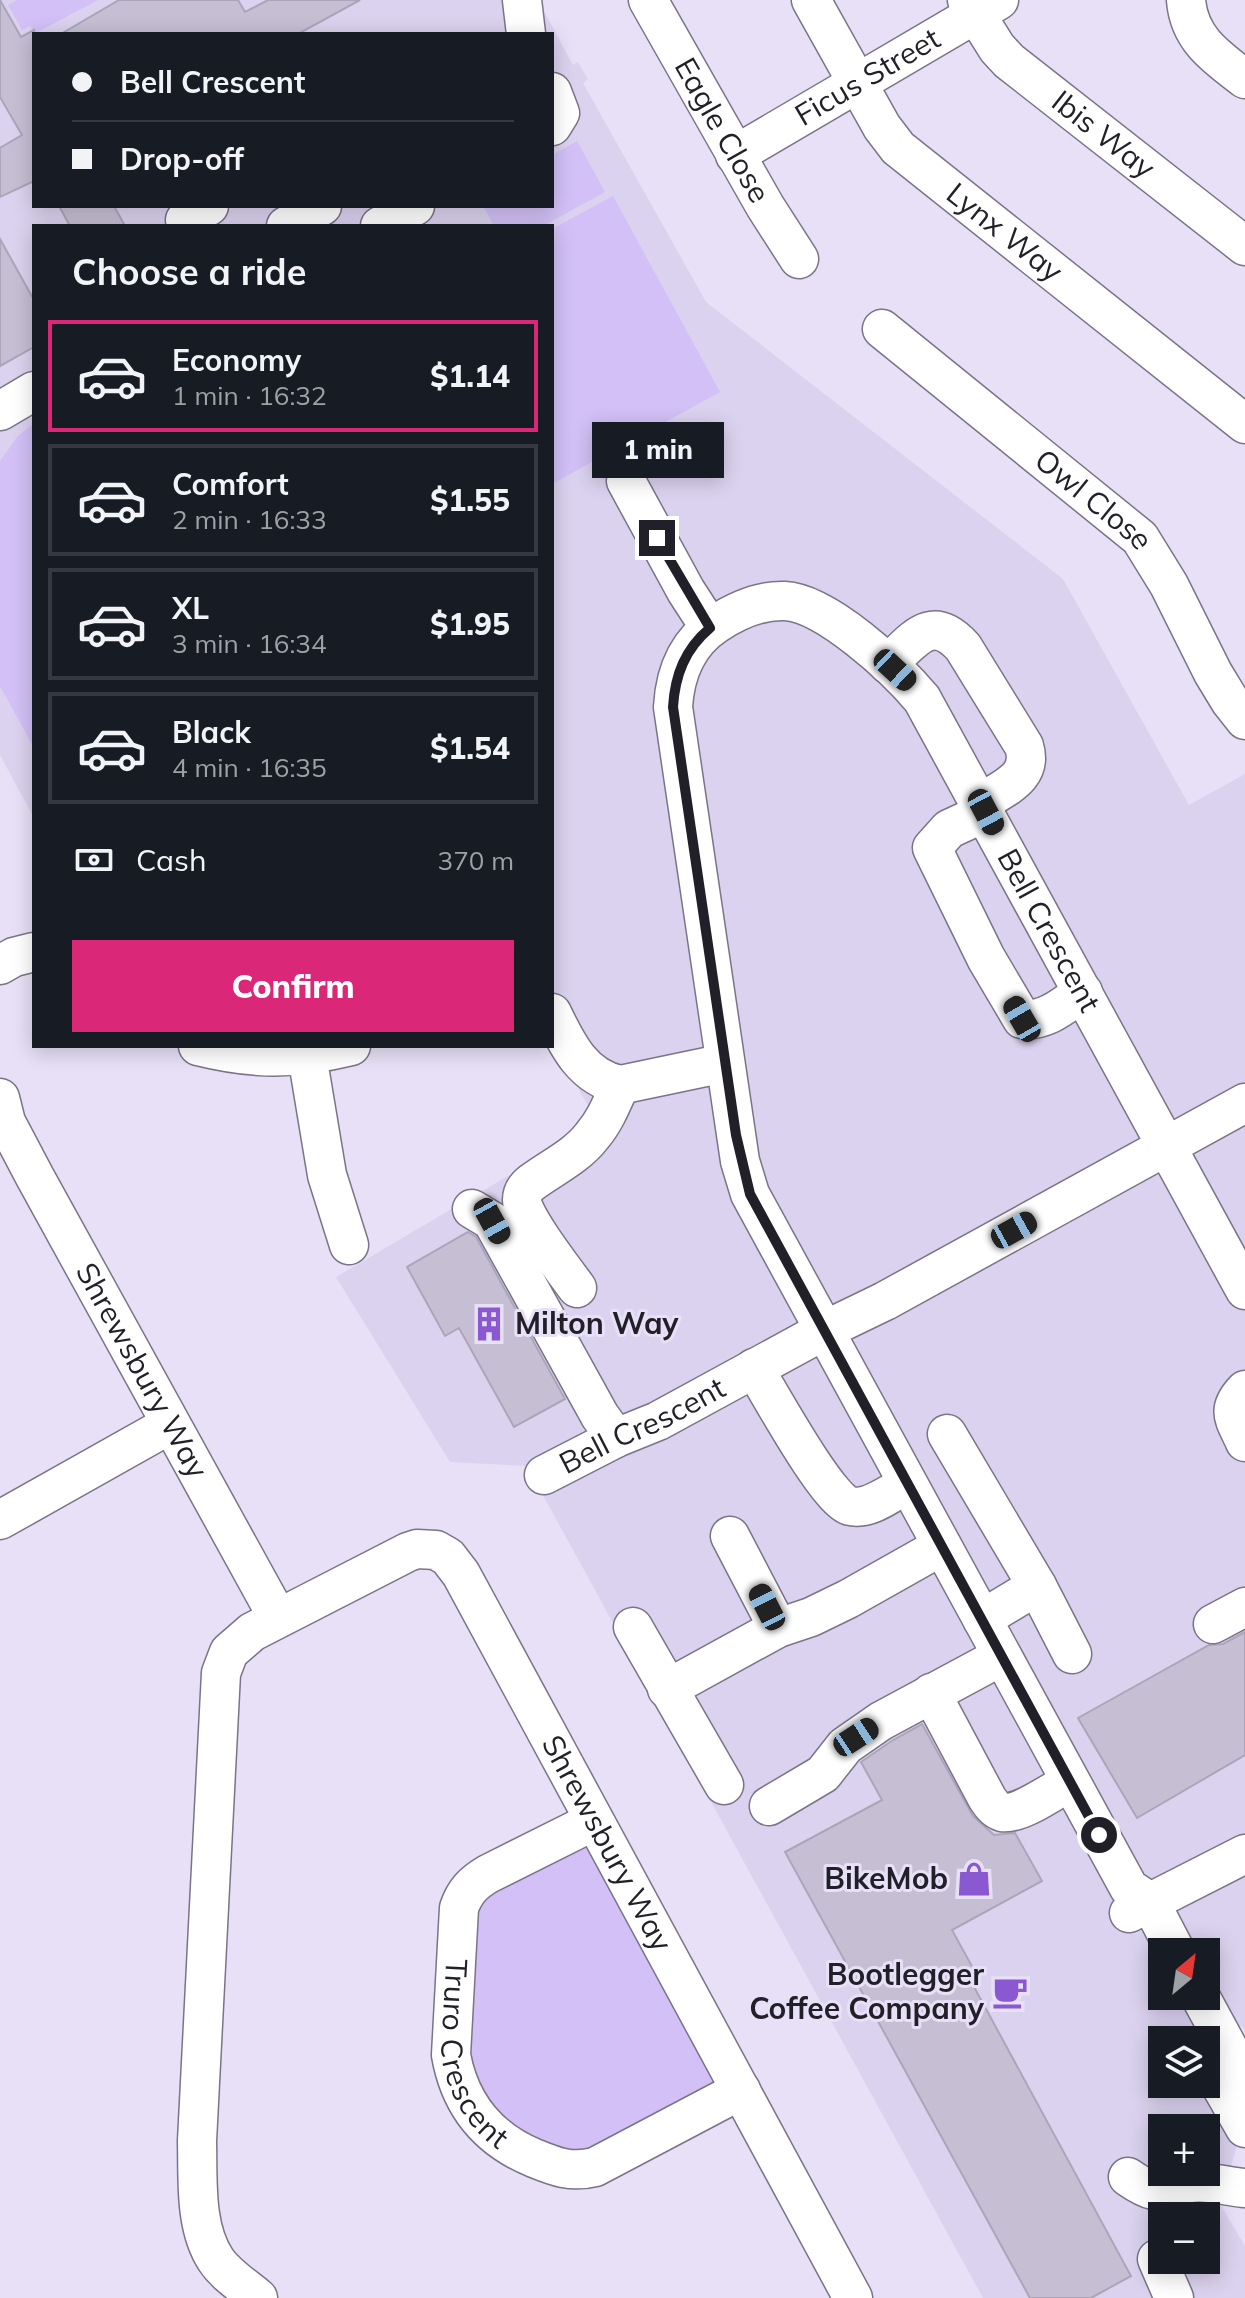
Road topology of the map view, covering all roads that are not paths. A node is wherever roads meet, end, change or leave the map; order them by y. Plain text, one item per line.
1 (522, 0) edge
2 (648, 0) edge
3 (811, 0) edge
4 (1186, 0) edge
5 (980, 5) edge
6 (526, 32) edge
7 (1245, 79) edge
8 (856, 84) junction
9 (554, 97) edge
10 (554, 123) edge
11 (735, 155) junction
12 (318, 208) edge
13 (412, 208) edge
14 (290, 224) edge
15 (384, 224) edge
16 (1245, 246) edge
17 (799, 259) dead end
18 (882, 329) dead end
19 (32, 392) edge
20 (1239, 407) edge
21 (0, 411) edge
22 (626, 481) dead end
23 (710, 628) junction
24 (888, 664) junction
25 (1245, 720) edge
26 (984, 807) junction
27 (32, 952) edge
28 (0, 965) edge
29 (1083, 992) junction
30 (554, 1017) edge
31 (207, 1048) edge
32 (341, 1048) edge
33 (307, 1055) junction
34 (725, 1063) junction
35 (620, 1085) junction
36 (1245, 1103) edge
37 (2, 1112) edge
38 (1167, 1146) junction
39 (472, 1209) dead end
40 (349, 1245) dead end
41 (577, 1288) dead end
42 (1245, 1290) edge
43 (825, 1330) junction
44 (754, 1368) junction
45 (1245, 1390) edge
46 (169, 1425) junction
47 (947, 1434) dead end
48 (616, 1438) junction
49 (1245, 1442) edge
50 (544, 1475) dead end
51 (977, 1484) junction
52 (915, 1498) junction
53 (0, 1520) edge
54 (730, 1536) dead end
55 (942, 1546) junction
56 (1037, 1586) junction
57 (278, 1618) junction
58 (982, 1619) junction
59 (633, 1627) dead end
60 (778, 1628) junction
61 (1072, 1654) dead end
62 (1002, 1656) junction
63 (667, 1689) junction
64 (931, 1693) junction
65 (1069, 1782) junction
66 (724, 1785) dead end
67 (769, 1806) dead end
68 (594, 1821) junction
69 (1245, 1854) edge
70 (1136, 1901) junction
71 (1149, 1938) edge
72 (1165, 1938) edge
73 (1208, 2010) edge
74 (1245, 2079) edge
75 (1220, 2084) edge
76 (741, 2090) junction
77 (1245, 2128) edge
78 (1128, 2177) dead end
79 (1244, 2186) edge
80 (1164, 2274) edge
81 (258, 2298) edge
82 (853, 2298) edge
83 (1174, 2298) edge

1 - 6 street
2 - 11 street, Eagle Close
3 - 8 street, Lynx Way
4 - 7 street
5 - 8 street, Ficus Street
5 - 16 street, Ibis Way
8 - 11 street, Ficus Street
8 - 20 street, Lynx Way
9 - 10 street
11 - 17 street, Eagle Close
12 - 14 street
13 - 15 street
18 - 25 street, Owl Close
19 - 21 street
22 - 23 street
23 - 24 street, Bell Crescent
23 - 34 street, Bell Crescent
24 - 26 street, Bell Crescent
24 - 26 street
26 - 29 street, Bell Crescent
26 - 29 street
27 - 28 street
29 - 38 street, Bell Crescent
30 - 35 street
31 - 33 street
32 - 33 street
33 - 40 street
34 - 35 street
34 - 43 street, Bell Crescent
35 - 41 street
36 - 38 street, Bell Crescent
37 - 46 street, Shrewsbury Way
38 - 42 street, Bell Crescent
38 - 43 street, Bell Crescent
39 - 48 street
43 - 44 street, Bell Crescent
43 - 52 street, Bell Crescent
44 - 48 street, Bell Crescent
44 - 52 street
45 - 49 street
46 - 53 street
46 - 57 street, Shrewsbury Way
47 - 51 street
48 - 50 street, Bell Crescent
51 - 52 street
51 - 56 street
52 - 55 street, Bell Crescent
54 - 60 street
55 - 58 street, Bell Crescent
55 - 60 street
56 - 58 street
56 - 61 street
57 - 68 street, Shrewsbury Way
57 - 81 street, Shrewsbury Way
58 - 62 street, Bell Crescent
59 - 63 street
60 - 63 street
62 - 64 street
62 - 65 street, Bell Crescent
63 - 66 street
64 - 65 street
64 - 67 street
65 - 70 street, Bell Crescent
68 - 76 street, Shrewsbury Way
68 - 76 street, Truro Crescent
69 - 70 street
70 - 71 street, Bell Crescent
70 - 72 street, Bell Crescent
73 - 74 street
75 - 77 street
76 - 82 street, Shrewsbury Way
78 - 79 street
80 - 83 street

